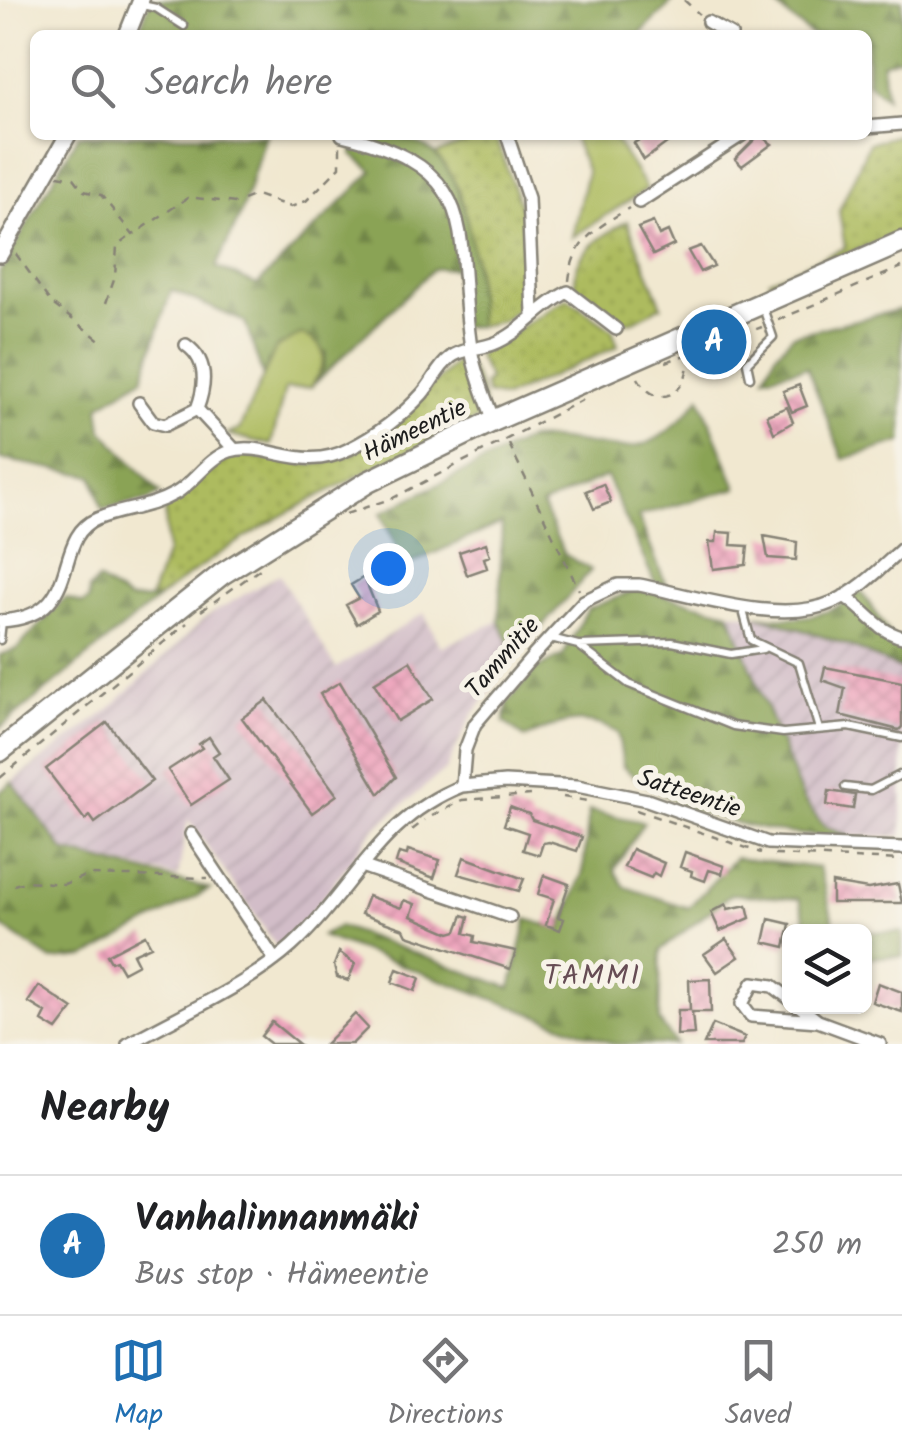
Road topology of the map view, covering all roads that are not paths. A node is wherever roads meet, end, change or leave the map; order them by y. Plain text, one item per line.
1 (141, 2) edge
2 (708, 22) road end
3 (184, 26) dead end
4 (129, 30) edge
5 (723, 30) edge
6 (902, 124) edge
7 (872, 127) edge
8 (64, 140) edge
9 (359, 140) edge
10 (509, 140) edge
11 (734, 140) edge
12 (639, 202) road end
13 (902, 242) edge
14 (8, 254) edge
15 (533, 312) junction
16 (767, 313) junction
17 (616, 329) dead end
18 (186, 345) dead end
19 (471, 351) junction
20 (750, 377) dead end
21 (139, 403) dead end
22 (197, 408) junction
23 (494, 421) junction
24 (234, 449) junction
25 (902, 549) edge
26 (844, 596) junction
27 (742, 606) junction
28 (1, 621) edge
29 (550, 638) junction
30 (902, 638) edge
31 (0, 640) edge
32 (578, 644) junction
33 (764, 648) junction
34 (820, 729) junction
35 (902, 738) edge
36 (0, 751) edge
37 (902, 774) edge
38 (462, 786) junction
39 (845, 787) dead end
40 (191, 834) dead end
41 (902, 848) edge
42 (360, 866) junction
43 (510, 917) dead end
44 (275, 960) junction
45 (782, 993) edge
46 (810, 1014) edge
47 (818, 1021) junction
48 (128, 1044) edge
49 (880, 1044) edge

1 - 3 lane
1 - 4 street
2 - 5 street
6 - 7 street
8 - 14 street
9 - 19 street
10 - 15 street
11 - 12 street
13 - 16 highway, Hämeentie
15 - 17 street
15 - 19 street
16 - 20 lane
16 - 23 highway, Hämeentie
18 - 22 street
19 - 23 street
19 - 24 street
21 - 22 street
22 - 24 street
23 - 36 highway, Hämeentie
24 - 28 street
25 - 26 street, Tammitie
26 - 27 street, Tammitie
26 - 30 street
27 - 29 street, Tammitie
27 - 33 lane
28 - 31 lane
29 - 32 lane
29 - 38 street, Tammitie
32 - 33 lane
32 - 34 lane
33 - 34 lane
34 - 35 lane
37 - 39 lane
38 - 41 street, Satteentie
38 - 42 street
40 - 44 street
42 - 43 street
42 - 44 street
44 - 48 street
45 - 47 street
46 - 47 street
47 - 49 street

